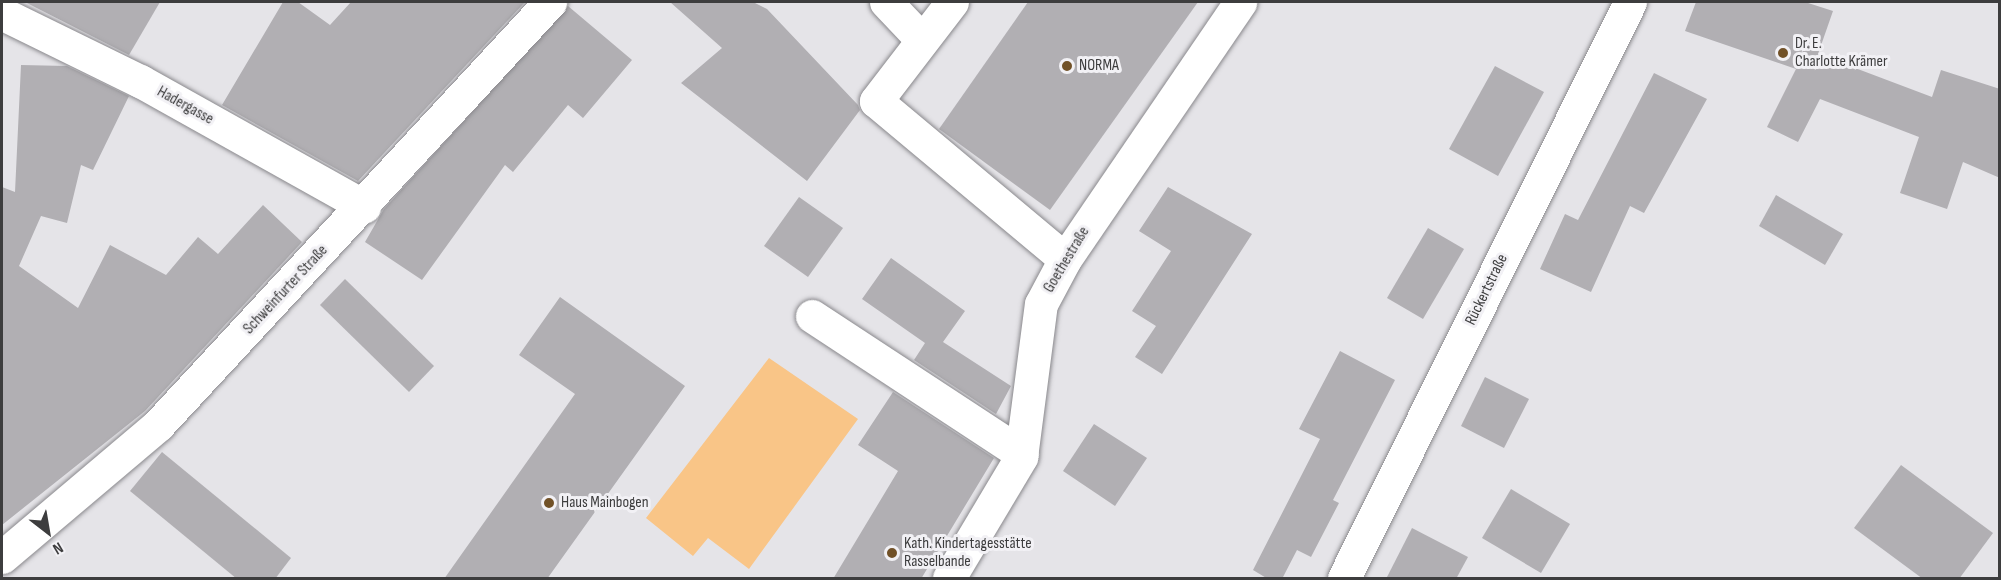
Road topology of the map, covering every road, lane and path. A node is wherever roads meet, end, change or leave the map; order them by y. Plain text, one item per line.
1 (550, 2) edge
2 (886, 2) edge
3 (952, 2) edge
4 (1240, 2) edge
5 (1630, 2) edge
6 (4, 11) edge
7 (922, 40) junction
8 (364, 206) junction
9 (1065, 260) junction
10 (812, 316) dead end
11 (1022, 454) junction
12 (2, 557) edge
13 (949, 579) edge
14 (1344, 579) edge

1 - 8 street, Schweinfurter Straße
2 - 7 street
3 - 7 street
4 - 9 street, Goethestraße
5 - 14 street, Rückertstraße
6 - 8 street, Hadergasse
7 - 9 street
8 - 12 street, Schweinfurter Straße
9 - 11 street, Goethestraße
10 - 11 street
11 - 13 street, Goethestraße

